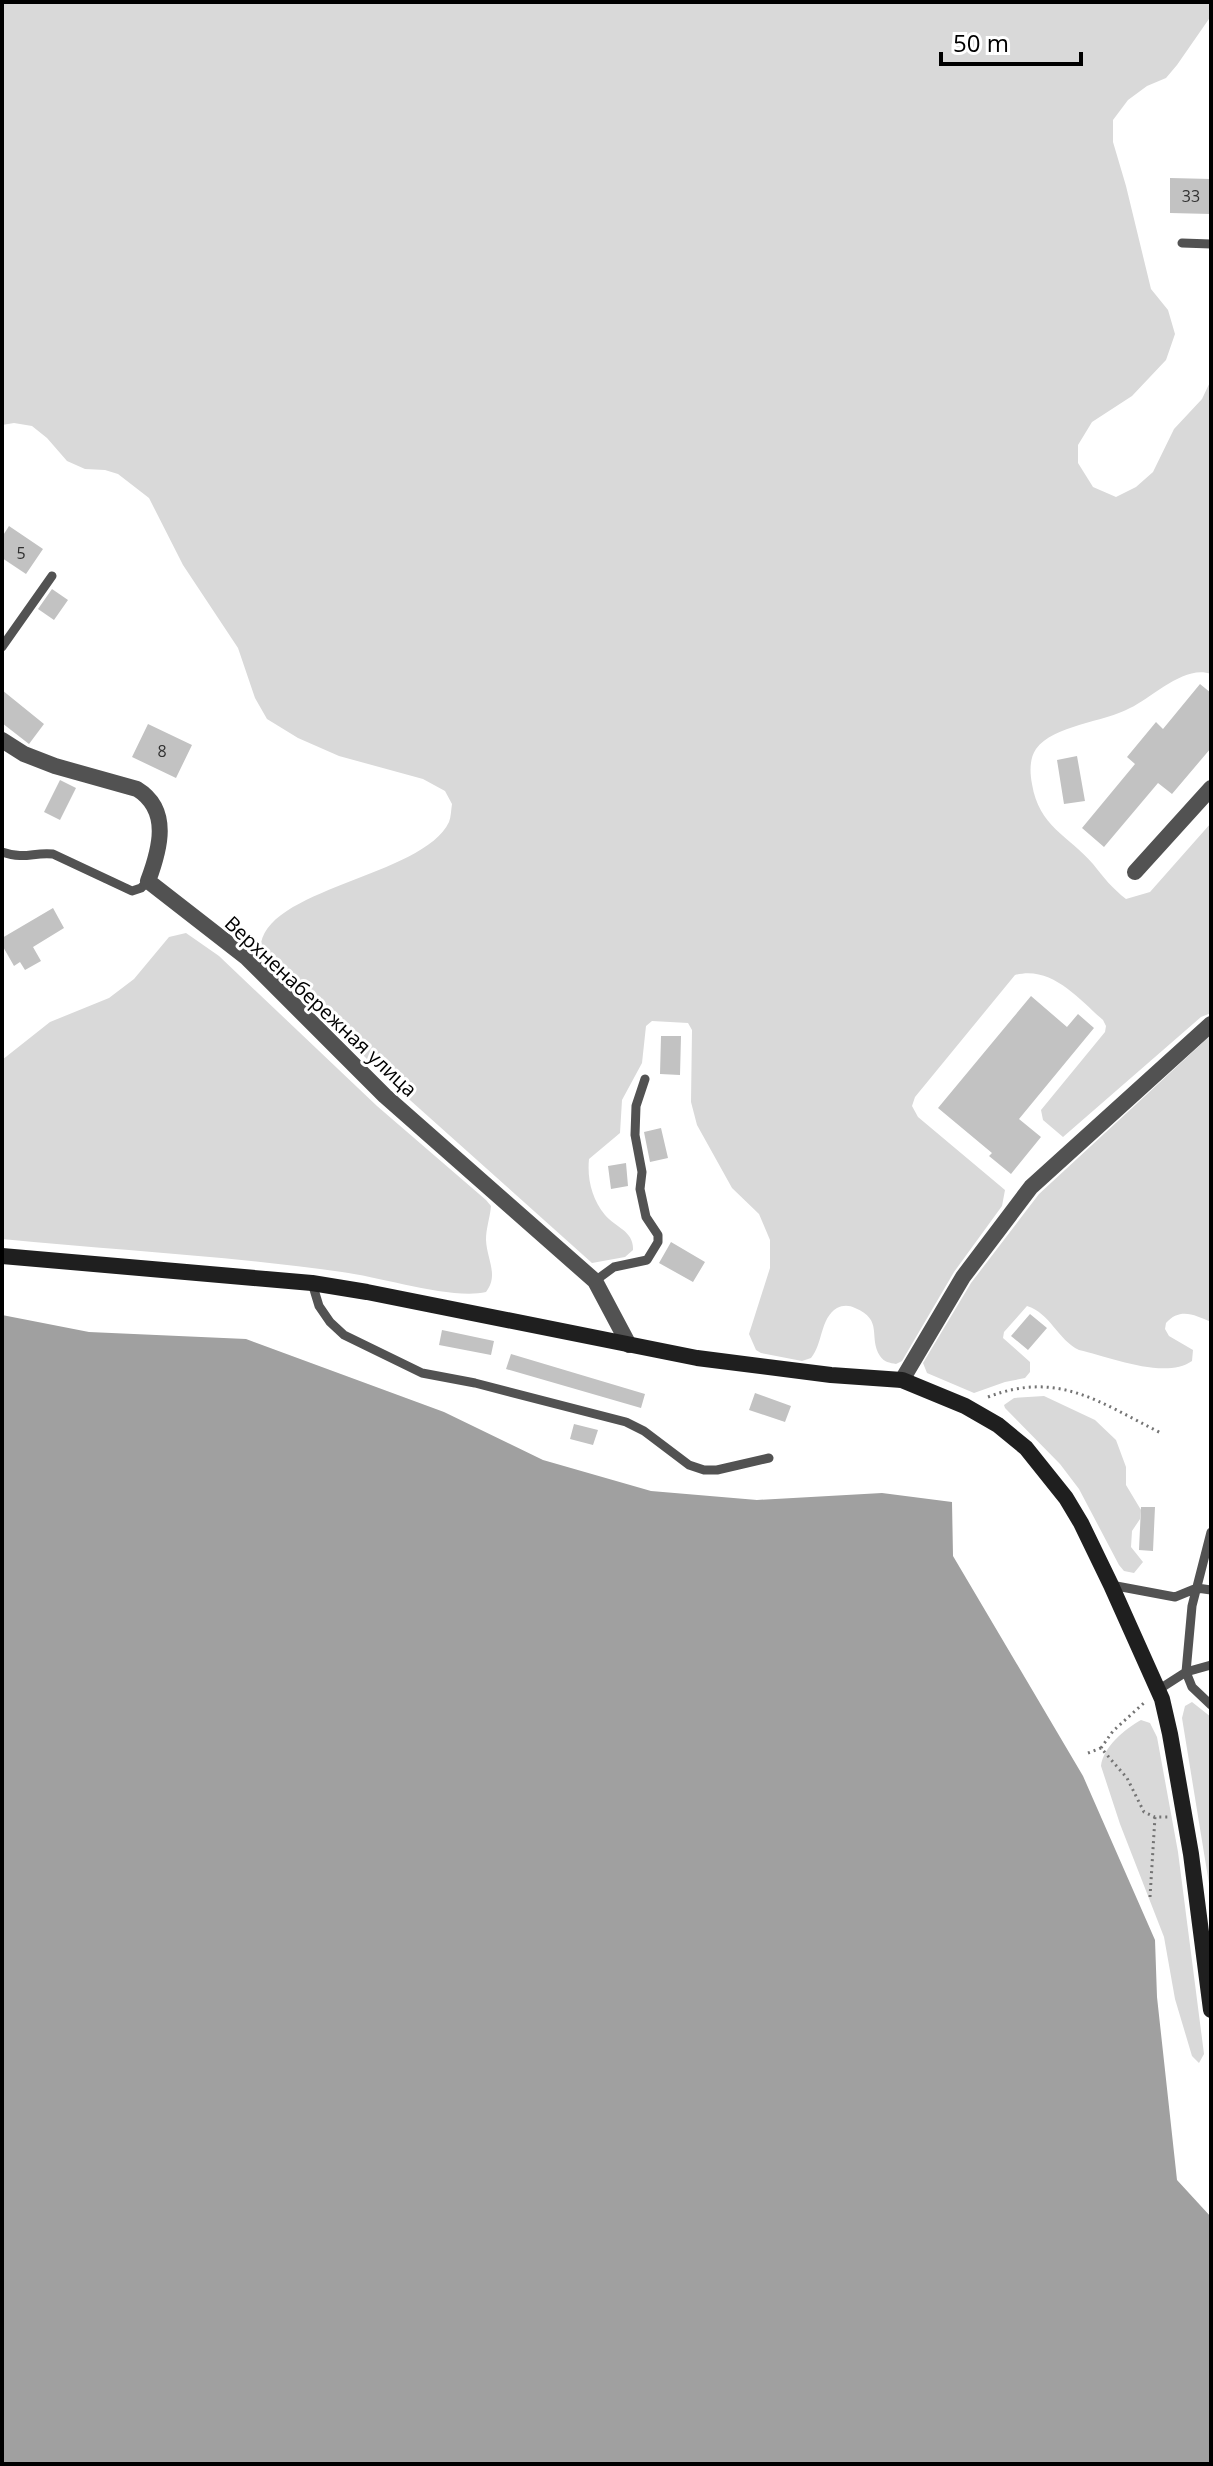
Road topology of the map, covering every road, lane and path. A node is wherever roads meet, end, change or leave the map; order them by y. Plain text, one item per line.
1 (1182, 243) dead end
2 (1211, 244) edge
3 (52, 576) dead end
4 (2, 647) edge
5 (2, 740) edge
6 (1211, 788) edge
7 (2, 852) edge
8 (1135, 872) dead end
9 (148, 881) junction
10 (1211, 1024) edge
11 (645, 1079) dead end
12 (2, 1256) edge
13 (595, 1281) junction
14 (312, 1283) junction
15 (629, 1345) junction
16 (902, 1380) junction
17 (965, 1406) junction
18 (1161, 1433) dead end
19 (769, 1458) dead end
20 (1211, 1532) edge
21 (1111, 1585) junction
22 (1197, 1588) junction
23 (1211, 1590) edge
24 (1211, 1665) edge
25 (1186, 1672) junction
26 (1158, 1690) junction
27 (1211, 1705) edge
28 (1101, 1748) junction
29 (1088, 1753) dead end
30 (1184, 1813) junction
31 (1155, 1817) junction
32 (1150, 1897) dead end
33 (1211, 2010) edge

1 - 2 lane
3 - 4 lane
5 - 9 street
6 - 8 street
7 - 9 lane
9 - 13 street, Верхненабережная улица
10 - 16 street
11 - 13 lane
12 - 14 main road
13 - 15 street, Верхненабережная улица
14 - 15 main road
14 - 19 lane
15 - 16 main road
16 - 17 main road
17 - 18 path
17 - 21 main road
20 - 22 lane
21 - 22 lane
21 - 26 main road
22 - 23 lane
22 - 25 lane
24 - 25 lane
25 - 26 lane
25 - 27 lane
26 - 28 path
26 - 30 main road
28 - 29 path
28 - 31 path
30 - 31 path
30 - 33 main road
31 - 32 path

